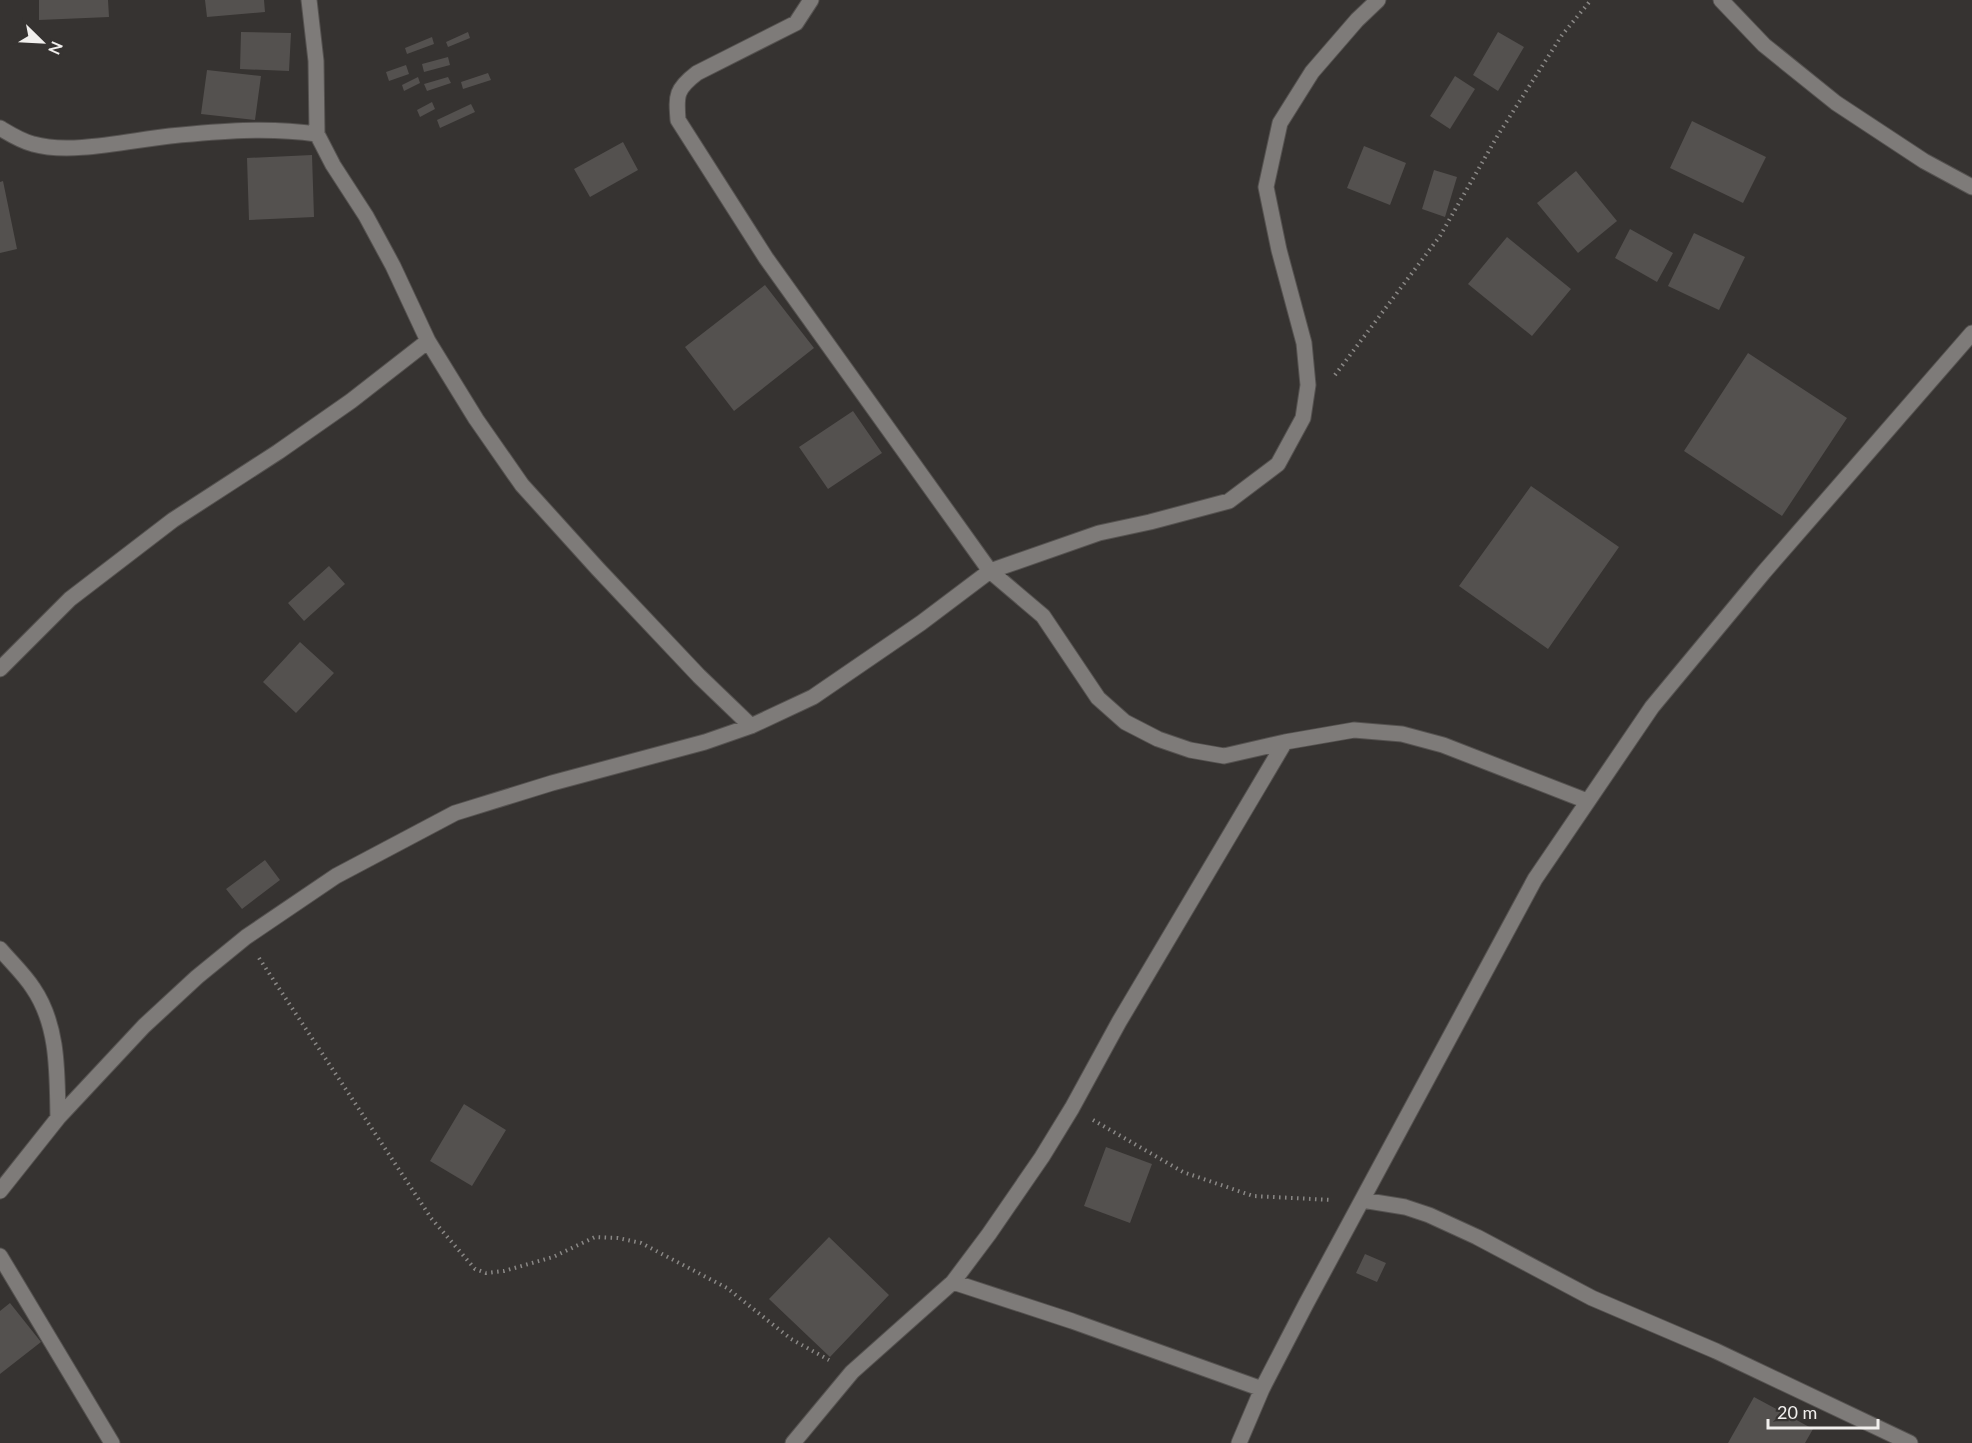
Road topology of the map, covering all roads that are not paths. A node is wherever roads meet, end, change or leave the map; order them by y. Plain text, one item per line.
1 (309, 0) edge
2 (811, 0) edge
3 (1378, 0) edge
4 (1721, 0) edge
5 (0, 128) edge
6 (317, 134) junction
7 (1972, 187) edge
8 (1972, 333) edge
9 (428, 340) junction
10 (990, 571) junction
11 (0, 669) edge
12 (751, 726) junction
13 (1285, 742) junction
14 (1587, 801) junction
15 (0, 949) edge
16 (58, 1118) junction
17 (0, 1191) edge
18 (1362, 1200) junction
19 (0, 1257) edge
20 (953, 1282) junction
21 (1262, 1389) junction
22 (112, 1443) edge
23 (793, 1443) edge
24 (1239, 1443) edge
25 (1910, 1443) edge

1 - 6 street
2 - 10 street
3 - 10 street
4 - 7 street
5 - 6 street
6 - 9 street
8 - 14 street
9 - 11 street
9 - 12 street
10 - 12 street
10 - 13 street
12 - 16 street
13 - 14 street
13 - 20 street
14 - 18 street
15 - 16 street
16 - 17 street
18 - 21 street
18 - 25 street
19 - 22 street
20 - 21 street
20 - 23 street
21 - 24 street

